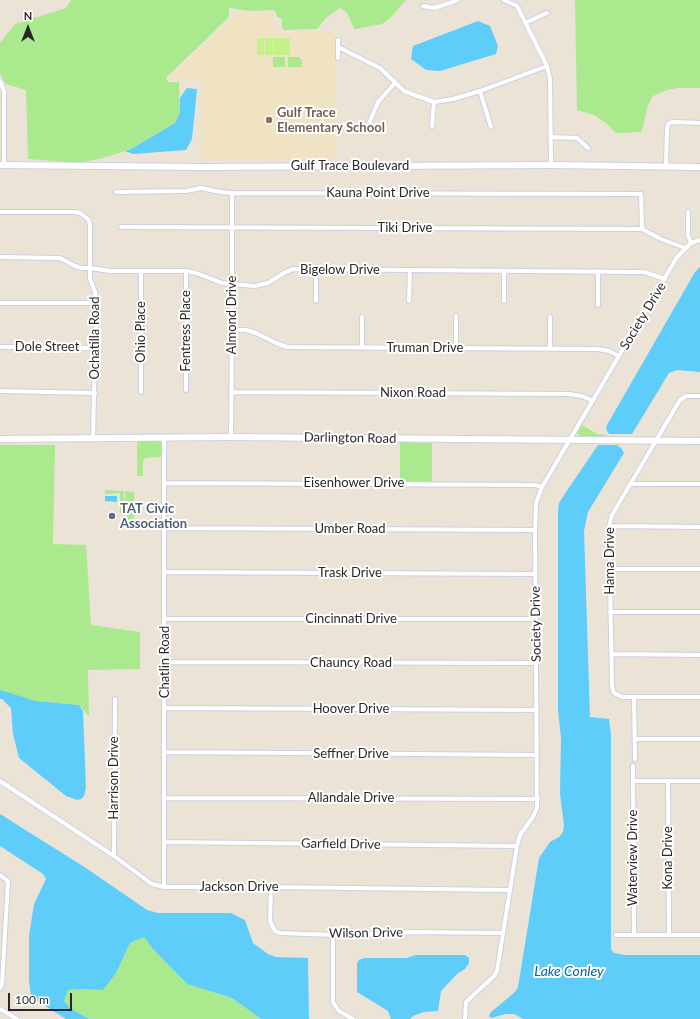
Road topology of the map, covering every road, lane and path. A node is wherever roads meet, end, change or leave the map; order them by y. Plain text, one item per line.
1 (456, 0) edge
2 (504, 0) edge
3 (423, 6) dead end
4 (547, 13) dead end
5 (525, 24) junction
6 (338, 40) dead end
7 (338, 47) junction
8 (338, 58) dead end
9 (547, 66) junction
10 (0, 82) edge
11 (396, 83) junction
12 (480, 91) junction
13 (434, 102) junction
14 (700, 123) edge
15 (368, 126) dead end
16 (432, 126) dead end
17 (491, 128) dead end
18 (2, 131) edge
19 (551, 137) junction
20 (588, 148) dead end
21 (2, 165) edge
22 (550, 165) junction
23 (666, 166) junction
24 (700, 166) edge
25 (116, 192) dead end
26 (232, 193) junction
27 (0, 212) edge
28 (688, 212) dead end
29 (121, 227) dead end
30 (232, 228) junction
31 (642, 229) junction
32 (700, 240) edge
33 (691, 243) junction
34 (685, 248) junction
35 (0, 258) edge
36 (90, 268) junction
37 (316, 269) junction
38 (410, 270) junction
39 (186, 271) junction
40 (504, 271) junction
41 (598, 271) junction
42 (141, 272) junction
43 (665, 279) junction
44 (232, 285) junction
45 (316, 301) dead end
46 (409, 301) dead end
47 (504, 302) dead end
48 (0, 303) edge
49 (96, 303) junction
50 (598, 305) dead end
51 (456, 316) dead end
52 (362, 317) dead end
53 (550, 317) dead end
54 (232, 330) junction
55 (0, 347) edge
56 (362, 347) junction
57 (95, 348) junction
58 (456, 348) junction
59 (550, 349) junction
60 (619, 356) junction
61 (186, 390) dead end
62 (0, 392) edge
63 (141, 392) dead end
64 (232, 392) junction
65 (95, 393) junction
66 (700, 396) edge
67 (593, 401) junction
68 (164, 437) junction
69 (230, 437) junction
70 (0, 439) edge
71 (93, 439) junction
72 (570, 440) junction
73 (655, 440) junction
74 (700, 441) edge
75 (165, 483) junction
76 (630, 484) junction
77 (700, 484) edge
78 (542, 487) junction
79 (609, 526) junction
80 (700, 527) edge
81 (165, 528) junction
82 (535, 530) junction
83 (609, 569) junction
84 (700, 570) edge
85 (165, 572) junction
86 (535, 574) junction
87 (610, 612) junction
88 (700, 612) edge
89 (165, 619) junction
90 (536, 619) junction
91 (611, 654) junction
92 (700, 654) edge
93 (165, 662) junction
94 (536, 663) junction
95 (634, 697) junction
96 (700, 697) edge
97 (115, 699) dead end
98 (165, 708) junction
99 (537, 710) junction
100 (635, 739) junction
101 (700, 739) edge
102 (165, 752) junction
103 (537, 755) junction
104 (635, 758) dead end
105 (633, 766) dead end
106 (0, 781) edge
107 (633, 781) junction
108 (668, 781) junction
109 (700, 781) edge
110 (165, 798) junction
111 (538, 799) junction
112 (165, 842) junction
113 (517, 846) junction
114 (114, 856) junction
115 (0, 875) edge
116 (164, 887) junction
117 (270, 887) junction
118 (509, 890) junction
119 (502, 933) junction
120 (333, 934) junction
121 (700, 934) edge
122 (616, 935) dead end
123 (634, 935) junction
124 (669, 935) junction
125 (0, 988) edge
126 (0, 1009) edge
127 (17, 1019) edge
128 (353, 1019) edge
129 (465, 1019) edge

1 - 3 street
2 - 5 street
4 - 5 street
5 - 9 street
6 - 7 street
7 - 8 street
7 - 11 street
9 - 12 street
9 - 19 street
10 - 18 street
11 - 13 street
11 - 15 street
12 - 13 street
12 - 17 street
13 - 16 street
14 - 23 street
18 - 21 street
19 - 20 street
19 - 22 street
21 - 22 street, Gulf Trace Boulevard
22 - 23 street, Gulf Trace Boulevard
23 - 24 street, Gulf Trace Boulevard
25 - 26 street, Kauna Point Drive
26 - 30 street, Almond Drive
26 - 31 street, Kauna Point Drive
27 - 36 street, Ochatilla Road
28 - 33 street
29 - 30 street, Tiki Drive
30 - 31 street, Tiki Drive
30 - 44 street, Almond Drive
31 - 34 street, Tiki Drive
32 - 33 street
33 - 34 street, Society Drive
34 - 43 street, Society Drive
35 - 36 street, Bigelow Drive
36 - 42 street, Bigelow Drive
36 - 49 street, Ochatilla Road
37 - 38 street, Bigelow Drive
37 - 44 street, Bigelow Drive
37 - 45 street
38 - 40 street, Bigelow Drive
38 - 46 street
39 - 42 street, Bigelow Drive
39 - 44 street, Bigelow Drive
39 - 61 street, Fentress Place
40 - 41 street, Bigelow Drive
40 - 47 street
41 - 43 street, Bigelow Drive
41 - 50 street
42 - 63 street, Ohio Place
43 - 60 street, Society Drive
44 - 54 street, Almond Drive
48 - 49 street
49 - 57 street, Ochatilla Road
51 - 58 street
52 - 56 street
53 - 59 street
54 - 56 street, Truman Drive
54 - 64 street, Almond Drive
55 - 57 street, Dole Street
56 - 58 street, Truman Drive
57 - 65 street, Ochatilla Road
58 - 59 street, Truman Drive
59 - 60 street, Truman Drive
60 - 67 street, Society Drive
62 - 65 street
64 - 67 street, Nixon Road
64 - 69 street, Almond Drive
65 - 71 street, Ochatilla Road
66 - 73 street, Hama Drive
67 - 72 street, Society Drive
68 - 69 street, Darlington Road
68 - 71 street, Darlington Road
68 - 75 street, Chatlin Road
69 - 72 street, Darlington Road
70 - 71 street, Darlington Road
72 - 73 street, Darlington Road
72 - 78 street, Society Drive
73 - 74 street, Darlington Road
73 - 76 street, Hama Drive
75 - 78 street, Eisenhower Drive
75 - 81 street, Chatlin Road
76 - 77 street
76 - 79 street, Hama Drive
78 - 82 street, Society Drive
79 - 80 street
79 - 83 street, Hama Drive
81 - 82 street, Umber Road
81 - 85 street, Chatlin Road
82 - 86 street, Society Drive
83 - 84 street
83 - 87 street, Hama Drive
85 - 86 street, Trask Drive
85 - 89 street, Chatlin Road
86 - 90 street, Society Drive
87 - 88 street
87 - 91 street, Hama Drive
89 - 90 street, Cincinnati Drive
89 - 93 street, Chatlin Road
90 - 94 street, Society Drive
91 - 92 street
91 - 95 street, Hama Drive
93 - 94 street, Chauncy Road
93 - 98 street, Chatlin Road
94 - 99 street, Society Drive
95 - 96 street
95 - 100 street
97 - 114 street, Harrison Drive
98 - 99 street, Hoover Drive
98 - 102 street, Chatlin Road
99 - 103 street, Society Drive
100 - 101 street
100 - 104 street
102 - 103 street, Seffner Drive
102 - 110 street, Chatlin Road
103 - 111 street, Society Drive
105 - 107 street, Waterview Drive
106 - 114 street, Jackson Drive
107 - 108 street
107 - 123 street, Waterview Drive
108 - 109 street
108 - 124 street, Kona Drive
110 - 111 street, Allandale Drive
110 - 112 street, Chatlin Road
111 - 113 street, Society Drive
112 - 113 street, Garfield Drive
112 - 116 street, Chatlin Road
113 - 118 street, Society Drive
114 - 116 street, Jackson Drive
115 - 125 street
116 - 117 street, Jackson Drive
117 - 118 street, Jackson Drive
117 - 120 street, Wilson Drive
118 - 119 street, Society Drive
119 - 120 street, Wilson Drive
119 - 129 street, Society Drive
120 - 128 street
121 - 124 street
122 - 123 street
123 - 124 street
126 - 127 street

